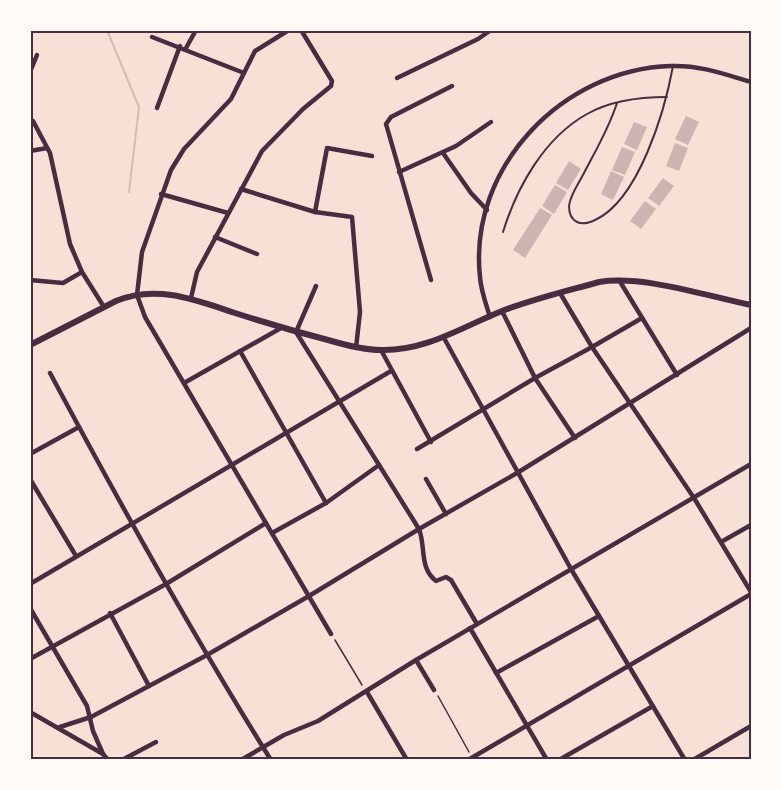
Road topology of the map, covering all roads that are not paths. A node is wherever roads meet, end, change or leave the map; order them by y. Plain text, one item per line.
1 (196, 30) edge
2 (289, 30) edge
3 (301, 30) edge
4 (382, 30) edge
5 (387, 30) edge
6 (491, 30) edge
7 (152, 37) dead end
8 (180, 46) junction
9 (186, 48) junction
10 (37, 55) dead end
11 (673, 66) junction
12 (30, 72) edge
13 (244, 73) junction
14 (397, 78) dead end
15 (751, 82) edge
16 (452, 86) dead end
17 (667, 97) junction
18 (618, 103) junction
19 (157, 108) dead end
20 (30, 119) edge
21 (491, 122) dead end
22 (47, 148) junction
23 (30, 151) edge
24 (443, 153) junction
25 (372, 156) dead end
26 (399, 172) junction
27 (241, 189) junction
28 (161, 194) junction
29 (487, 210) junction
30 (315, 212) junction
31 (228, 213) junction
32 (503, 232) dead end
33 (215, 237) junction
34 (257, 254) dead end
35 (82, 272) junction
36 (30, 280) edge
37 (431, 280) dead end
38 (619, 280) junction
39 (316, 286) dead end
40 (560, 293) junction
41 (137, 295) junction
42 (190, 298) junction
43 (751, 305) edge
44 (104, 306) junction
45 (502, 311) junction
46 (490, 317) junction
47 (642, 318) junction
48 (280, 328) junction
49 (751, 328) edge
50 (296, 332) junction
51 (444, 338) junction
52 (30, 345) edge
53 (592, 347) junction
54 (356, 348) junction
55 (381, 350) junction
56 (240, 351) junction
57 (391, 371) junction
58 (50, 373) dead end
59 (677, 375) junction
60 (535, 378) junction
61 (184, 383) junction
62 (339, 401) junction
63 (630, 404) junction
64 (483, 409) junction
65 (79, 427) junction
66 (286, 432) junction
67 (575, 438) junction
68 (431, 442) junction
69 (417, 449) dead end
70 (30, 454) edge
71 (751, 464) edge
72 (232, 465) junction
73 (379, 465) junction
74 (517, 473) junction
75 (30, 479) edge
76 (426, 479) dead end
77 (694, 498) junction
78 (326, 503) junction
79 (446, 514) junction
80 (266, 523) junction
81 (131, 524) junction
82 (751, 525) edge
83 (419, 529) junction
84 (272, 532) junction
85 (721, 542) junction
86 (76, 556) junction
87 (571, 568) junction
88 (30, 584) edge
89 (165, 584) junction
90 (751, 593) edge
91 (309, 596) junction
92 (30, 608) edge
93 (110, 613) junction
94 (599, 616) junction
95 (477, 624) junction
96 (470, 628) junction
97 (331, 634) road end
98 (53, 647) junction
99 (207, 655) junction
100 (30, 659) edge
101 (416, 660) junction
102 (628, 666) junction
103 (496, 673) junction
104 (149, 686) junction
105 (434, 690) road end
106 (367, 692) junction
107 (653, 706) junction
108 (30, 712) edge
109 (91, 717) junction
110 (527, 726) junction
111 (751, 726) edge
112 (60, 728) junction
113 (156, 742) dead end
114 (263, 747) junction
115 (103, 753) junction
116 (471, 759) edge
117 (108, 760) edge
118 (122, 760) edge
119 (241, 760) edge
120 (271, 760) edge
121 (407, 760) edge
122 (547, 760) edge
123 (559, 760) edge
124 (685, 760) edge
125 (693, 760) edge

1 - 9 street
2 - 13 street
3 - 27 street
4 - 5 street
6 - 14 street
7 - 8 street
8 - 9 street
8 - 19 street
9 - 13 street
10 - 12 street
11 - 15 street
11 - 17 lane
11 - 29 street
13 - 28 street
16 - 26 street
17 - 18 lane
17 - 18 lane
18 - 32 lane
20 - 22 street
21 - 24 street
22 - 23 street
22 - 35 street
24 - 26 street
24 - 29 street
25 - 30 street
26 - 37 street
27 - 30 street
27 - 31 street
28 - 31 street
28 - 41 street
29 - 46 street
30 - 54 street
31 - 33 street
33 - 34 street
33 - 42 street
35 - 36 street
35 - 44 street
38 - 40 street
38 - 43 street
38 - 47 street
39 - 50 street
40 - 45 street
40 - 53 street
41 - 42 street
41 - 44 street
41 - 61 street
42 - 48 street
44 - 52 street
45 - 46 street
45 - 60 street
46 - 51 street
47 - 53 street
47 - 59 street
48 - 50 street
48 - 56 street
49 - 59 street
50 - 54 street
50 - 62 street
51 - 55 street
51 - 64 street
53 - 60 street
53 - 63 street
54 - 55 street
55 - 57 street
56 - 61 street
56 - 66 street
57 - 62 street
57 - 68 street
58 - 65 street
59 - 63 street
60 - 64 street
60 - 67 street
61 - 72 street
62 - 66 street
62 - 73 street
63 - 67 street
63 - 77 street
64 - 68 street
64 - 74 street
65 - 70 street
65 - 81 street
66 - 72 street
66 - 78 street
67 - 74 street
68 - 69 street
71 - 77 street
72 - 80 street
72 - 81 street
73 - 78 street
73 - 83 street
74 - 79 street
74 - 87 street
75 - 86 street
76 - 79 street
77 - 85 street
77 - 87 street
78 - 84 street
79 - 83 street
80 - 84 street
80 - 89 street
81 - 86 street
81 - 89 street
82 - 85 street
83 - 91 street
83 - 95 street
84 - 91 street
85 - 90 street
86 - 88 street
87 - 94 street
87 - 95 street
89 - 93 street
89 - 99 street
90 - 102 street
91 - 97 street
91 - 99 street
92 - 98 street
93 - 98 street
93 - 104 street
94 - 102 street
94 - 103 street
95 - 96 street
96 - 101 street
96 - 103 street
98 - 100 street
98 - 109 street
99 - 104 street
99 - 114 street
101 - 105 street
101 - 106 street
102 - 107 street
102 - 110 street
103 - 110 street
104 - 109 street
106 - 114 street
106 - 121 street
107 - 123 street
107 - 124 street
108 - 112 street
109 - 112 street
109 - 115 street
110 - 116 street
110 - 122 street
111 - 125 street
112 - 115 street
113 - 118 street
114 - 119 street
114 - 120 street
115 - 117 street

